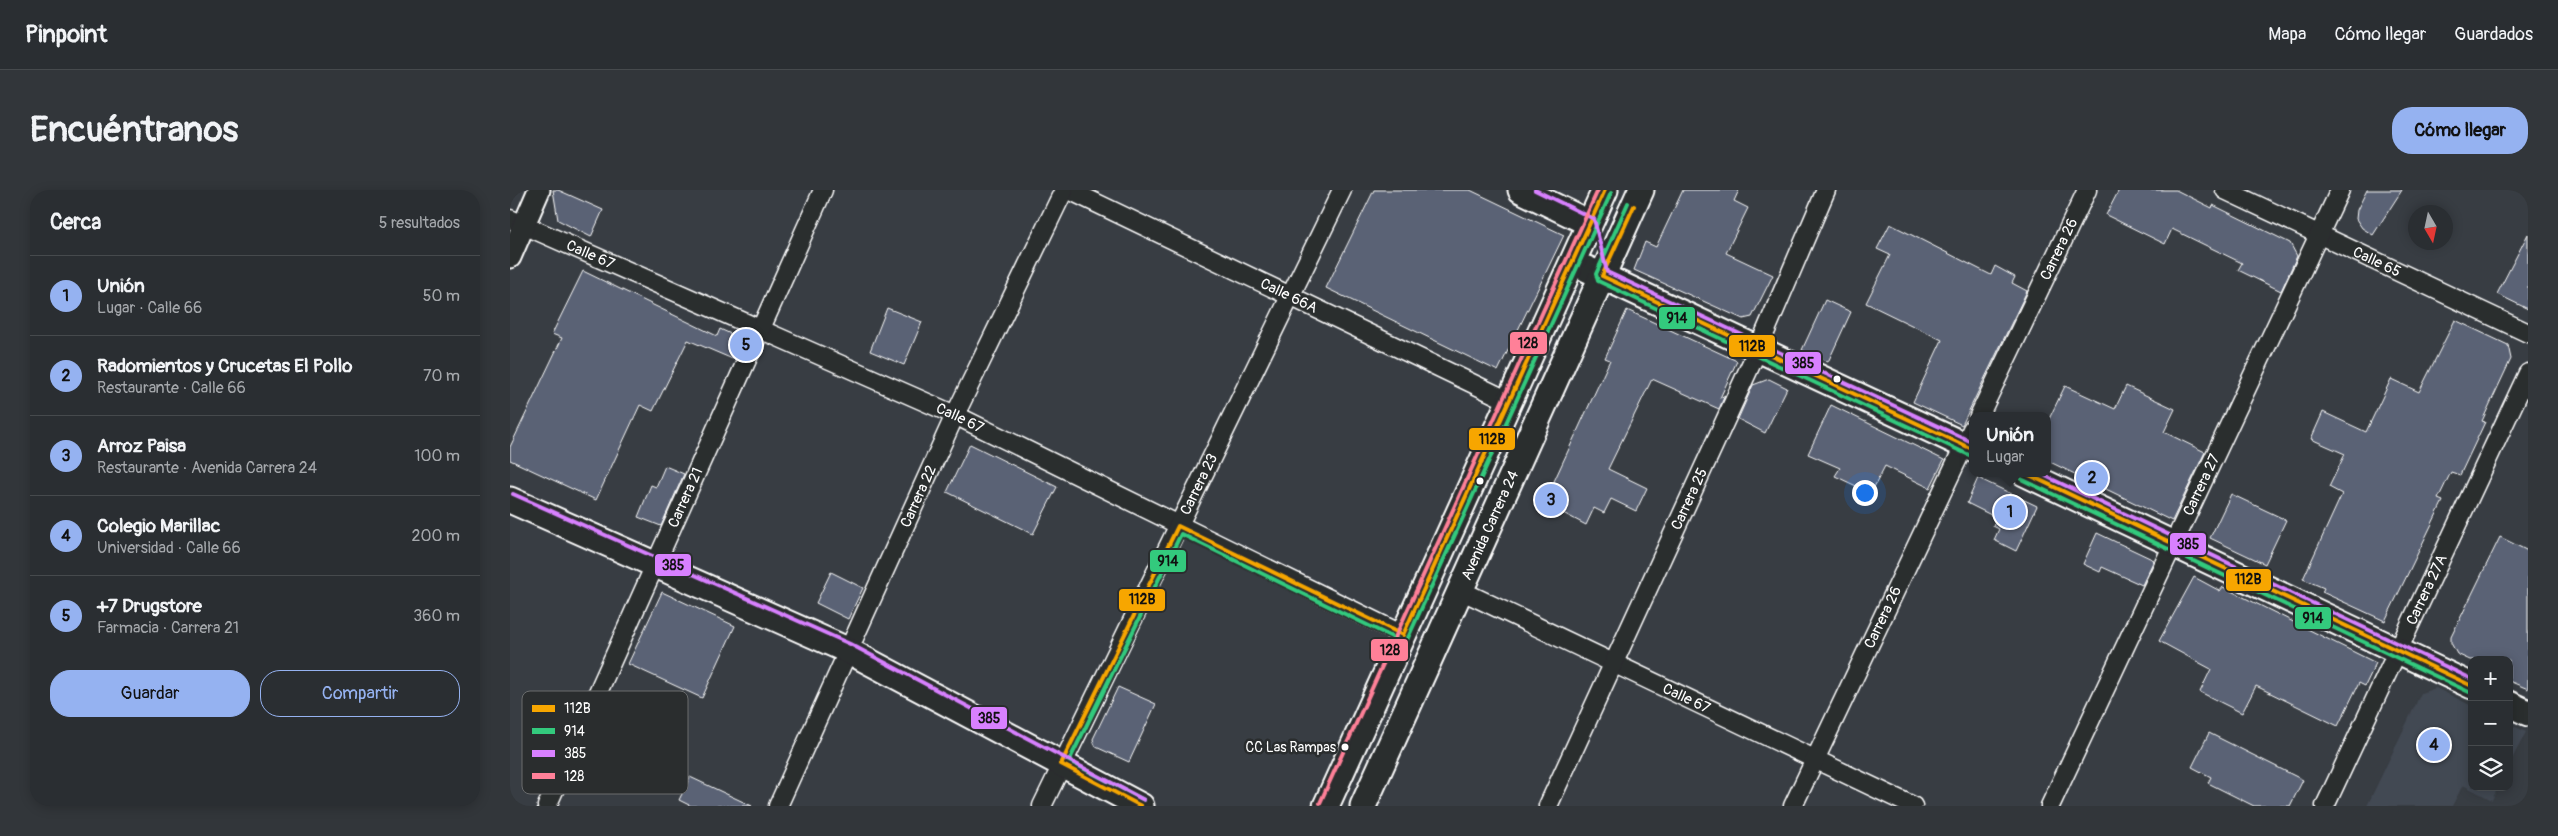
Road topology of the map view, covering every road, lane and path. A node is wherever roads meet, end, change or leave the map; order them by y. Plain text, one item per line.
1 (539, 190) edge
2 (824, 190) edge
3 (1064, 190) edge
4 (1069, 190) edge
5 (1342, 190) edge
6 (1522, 190) edge
7 (1605, 190) edge
8 (1641, 190) edge
9 (1826, 190) edge
10 (2087, 190) edge
11 (2225, 190) edge
12 (2340, 190) edge
13 (517, 222) edge
14 (1589, 223) junction
15 (2319, 234) junction
16 (510, 257) edge
17 (1572, 262) junction
18 (1602, 276) junction
19 (1290, 296) junction
20 (762, 328) junction
21 (2528, 333) edge
22 (1758, 349) junction
23 (2528, 373) edge
24 (1509, 401) junction
25 (1981, 412) edge
26 (955, 414) junction
27 (1969, 442) edge
28 (1969, 444) edge
29 (2032, 477) edge
30 (510, 500) edge
31 (1178, 526) junction
32 (2174, 544) junction
33 (657, 565) junction
34 (1460, 590) junction
35 (1403, 635) junction
36 (847, 650) junction
37 (2399, 651) junction
38 (1613, 663) junction
39 (2468, 684) edge
40 (599, 691) edge
41 (2513, 706) edge
42 (2528, 712) edge
43 (1815, 760) junction
44 (1061, 764) junction
45 (552, 794) edge
46 (547, 806) edge
47 (778, 806) edge
48 (1042, 806) edge
49 (1141, 806) edge
50 (1326, 806) edge
51 (1363, 806) edge
52 (1548, 806) edge
53 (1793, 806) edge
54 (1913, 806) edge
55 (2050, 806) edge
56 (2325, 806) edge

1 - 13 street
2 - 20 street, Carrera 21
3 - 26 street, Carrera 22
4 - 19 street, Calle 66A
5 - 19 street, Carrera 23
6 - 14 main road
7 - 14 main road
8 - 18 main road, Avenida Carrera 24
9 - 22 street, Carrera 25
10 - 25 street, Carrera 26
11 - 15 street, Calle 65
12 - 15 street, Carrera 27
13 - 16 street
13 - 20 street, Calle 67
14 - 17 main road
14 - 18 main road
15 - 21 street, Calle 65
15 - 32 street, Carrera 27
17 - 18 main road
17 - 24 main road
18 - 22 main road
18 - 34 main road, Avenida Carrera 24
19 - 24 street, Calle 66A
19 - 31 street, Carrera 23
20 - 26 street, Calle 67
20 - 33 street, Carrera 21
22 - 27 main road
22 - 38 street, Carrera 25
23 - 37 street, Carrera 27A
24 - 35 main road
26 - 31 street, Calle 67
26 - 36 street, Carrera 22
28 - 43 street, Carrera 26
29 - 32 main road
30 - 33 main road
31 - 35 street, Calle 67
31 - 44 street, Carrera 23
32 - 37 main road
32 - 55 street, Carrera 27
33 - 36 main road
33 - 40 street, Carrera 21
34 - 38 street, Calle 67
34 - 51 main road, Avenida Carrera 24
35 - 50 main road
36 - 44 main road
36 - 47 street, Carrera 22
37 - 39 main road
37 - 56 street, Carrera 27A
38 - 43 street, Calle 67
38 - 52 street, Carrera 25
41 - 42 main road
43 - 53 street, Carrera 26
43 - 54 street, Calle 67
44 - 48 street, Carrera 23
44 - 49 main road
45 - 46 street, Carrera 21

